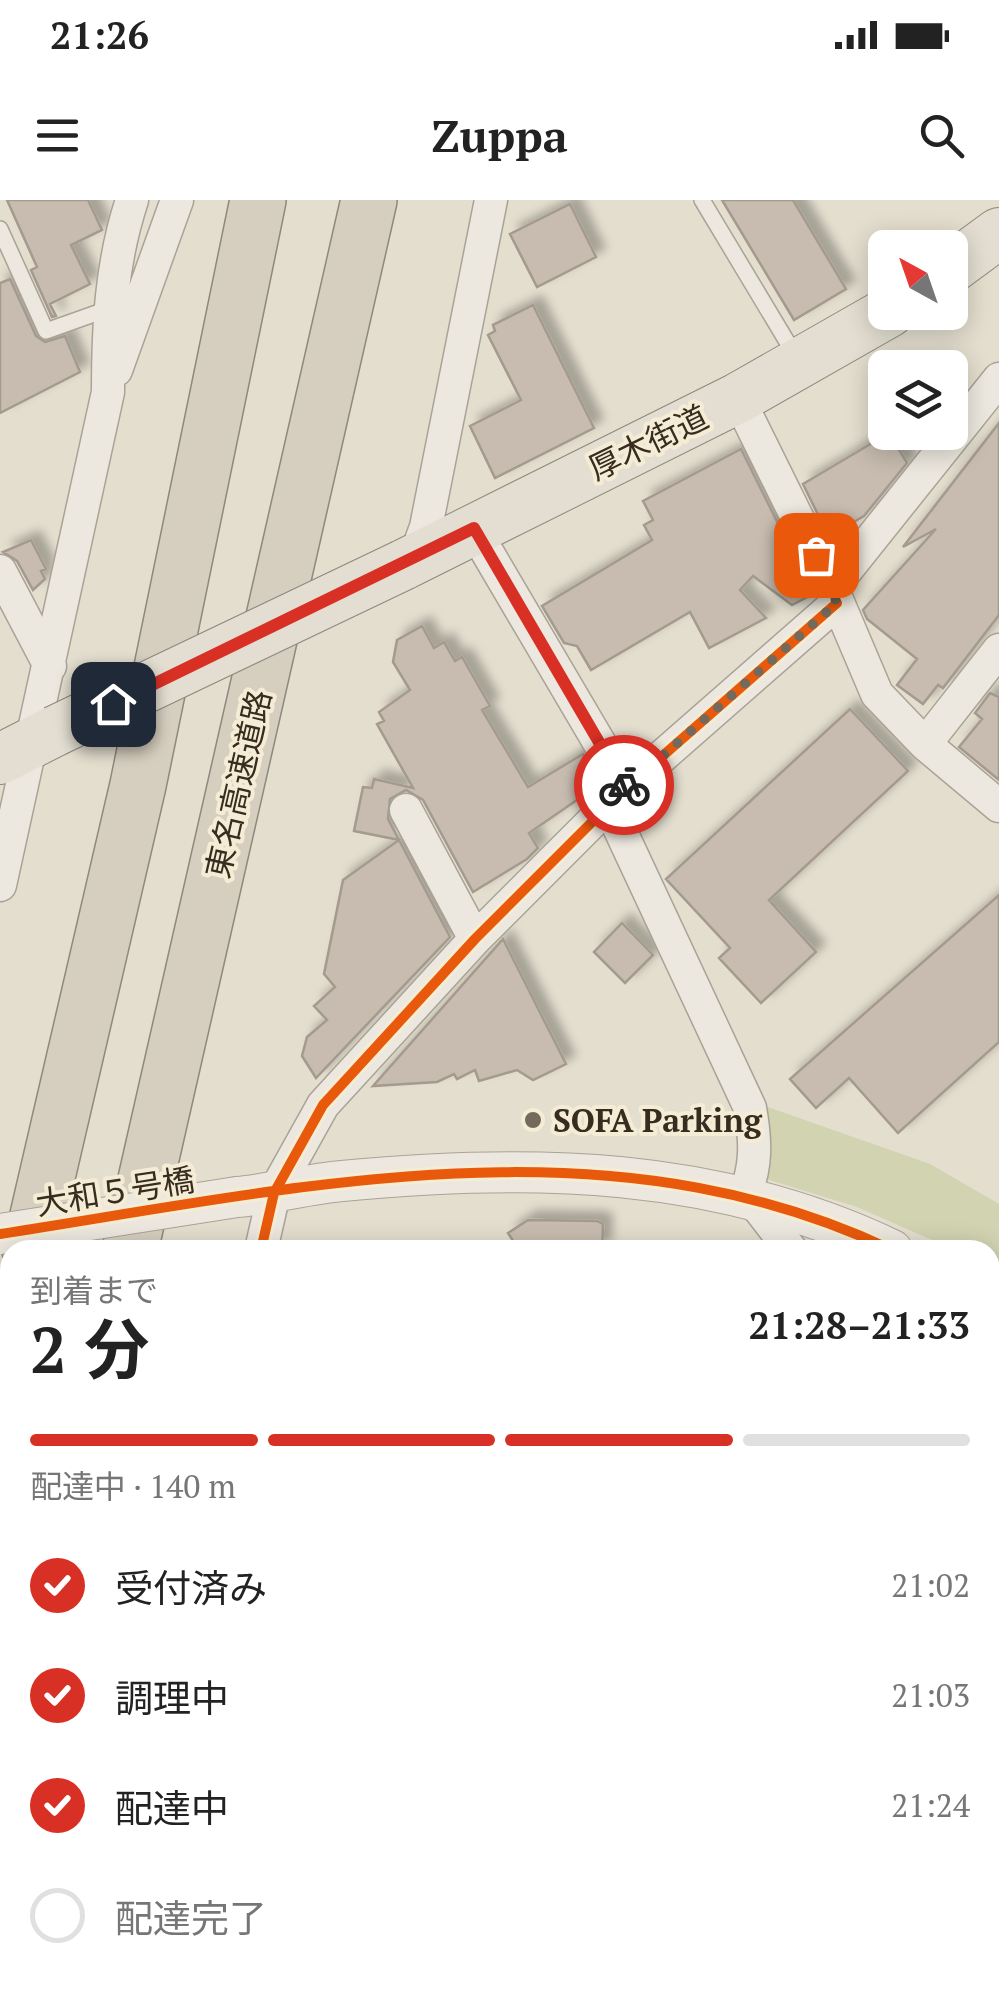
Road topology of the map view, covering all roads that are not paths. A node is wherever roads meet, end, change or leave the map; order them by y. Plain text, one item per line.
1 (132, 200) edge
2 (177, 200) edge
3 (258, 200) edge
4 (369, 200) edge
5 (491, 200) edge
6 (702, 200) edge
7 (0, 229) edge
8 (999, 234) edge
9 (968, 256) edge
10 (108, 309) junction
11 (868, 324) edge
12 (800, 364) junction
13 (999, 379) edge
14 (108, 392) junction
15 (738, 398) junction
16 (474, 528) junction
17 (409, 563) junction
18 (0, 571) edge
19 (834, 596) junction
20 (999, 650) edge
21 (50, 666) junction
22 (924, 744) junction
23 (28, 745) edge
24 (617, 797) junction
25 (999, 806) edge
26 (406, 810) dead end
27 (0, 885) edge
28 (475, 939) junction
29 (256, 1195) junction
30 (749, 1200) junction
31 (0, 1234) edge
32 (32, 1240) edge
33 (132, 1240) edge
34 (260, 1240) edge
35 (783, 1240) edge
36 (863, 1240) edge

1 - 10 street
2 - 14 street
3 - 32 highway
4 - 33 highway, 東名高速道路
5 - 17 street
6 - 12 lane
7 - 10 lane
8 - 9 main road
10 - 14 street
11 - 12 main road, 厚木街道
12 - 15 main road, 厚木街道
13 - 19 street
14 - 21 street
15 - 16 main road, 厚木街道
15 - 19 street
16 - 17 main road, 厚木街道
16 - 24 street
17 - 23 main road, 厚木街道, bridge
18 - 21 street
19 - 22 street
19 - 24 street
20 - 22 street
21 - 23 street
22 - 25 street
23 - 27 street
24 - 28 street
24 - 30 street
26 - 28 street
28 - 29 street
29 - 30 street, 大和５号橋
29 - 31 street, 大和５号橋, bridge
29 - 34 street
30 - 35 street
30 - 36 street, 大和５号橋

